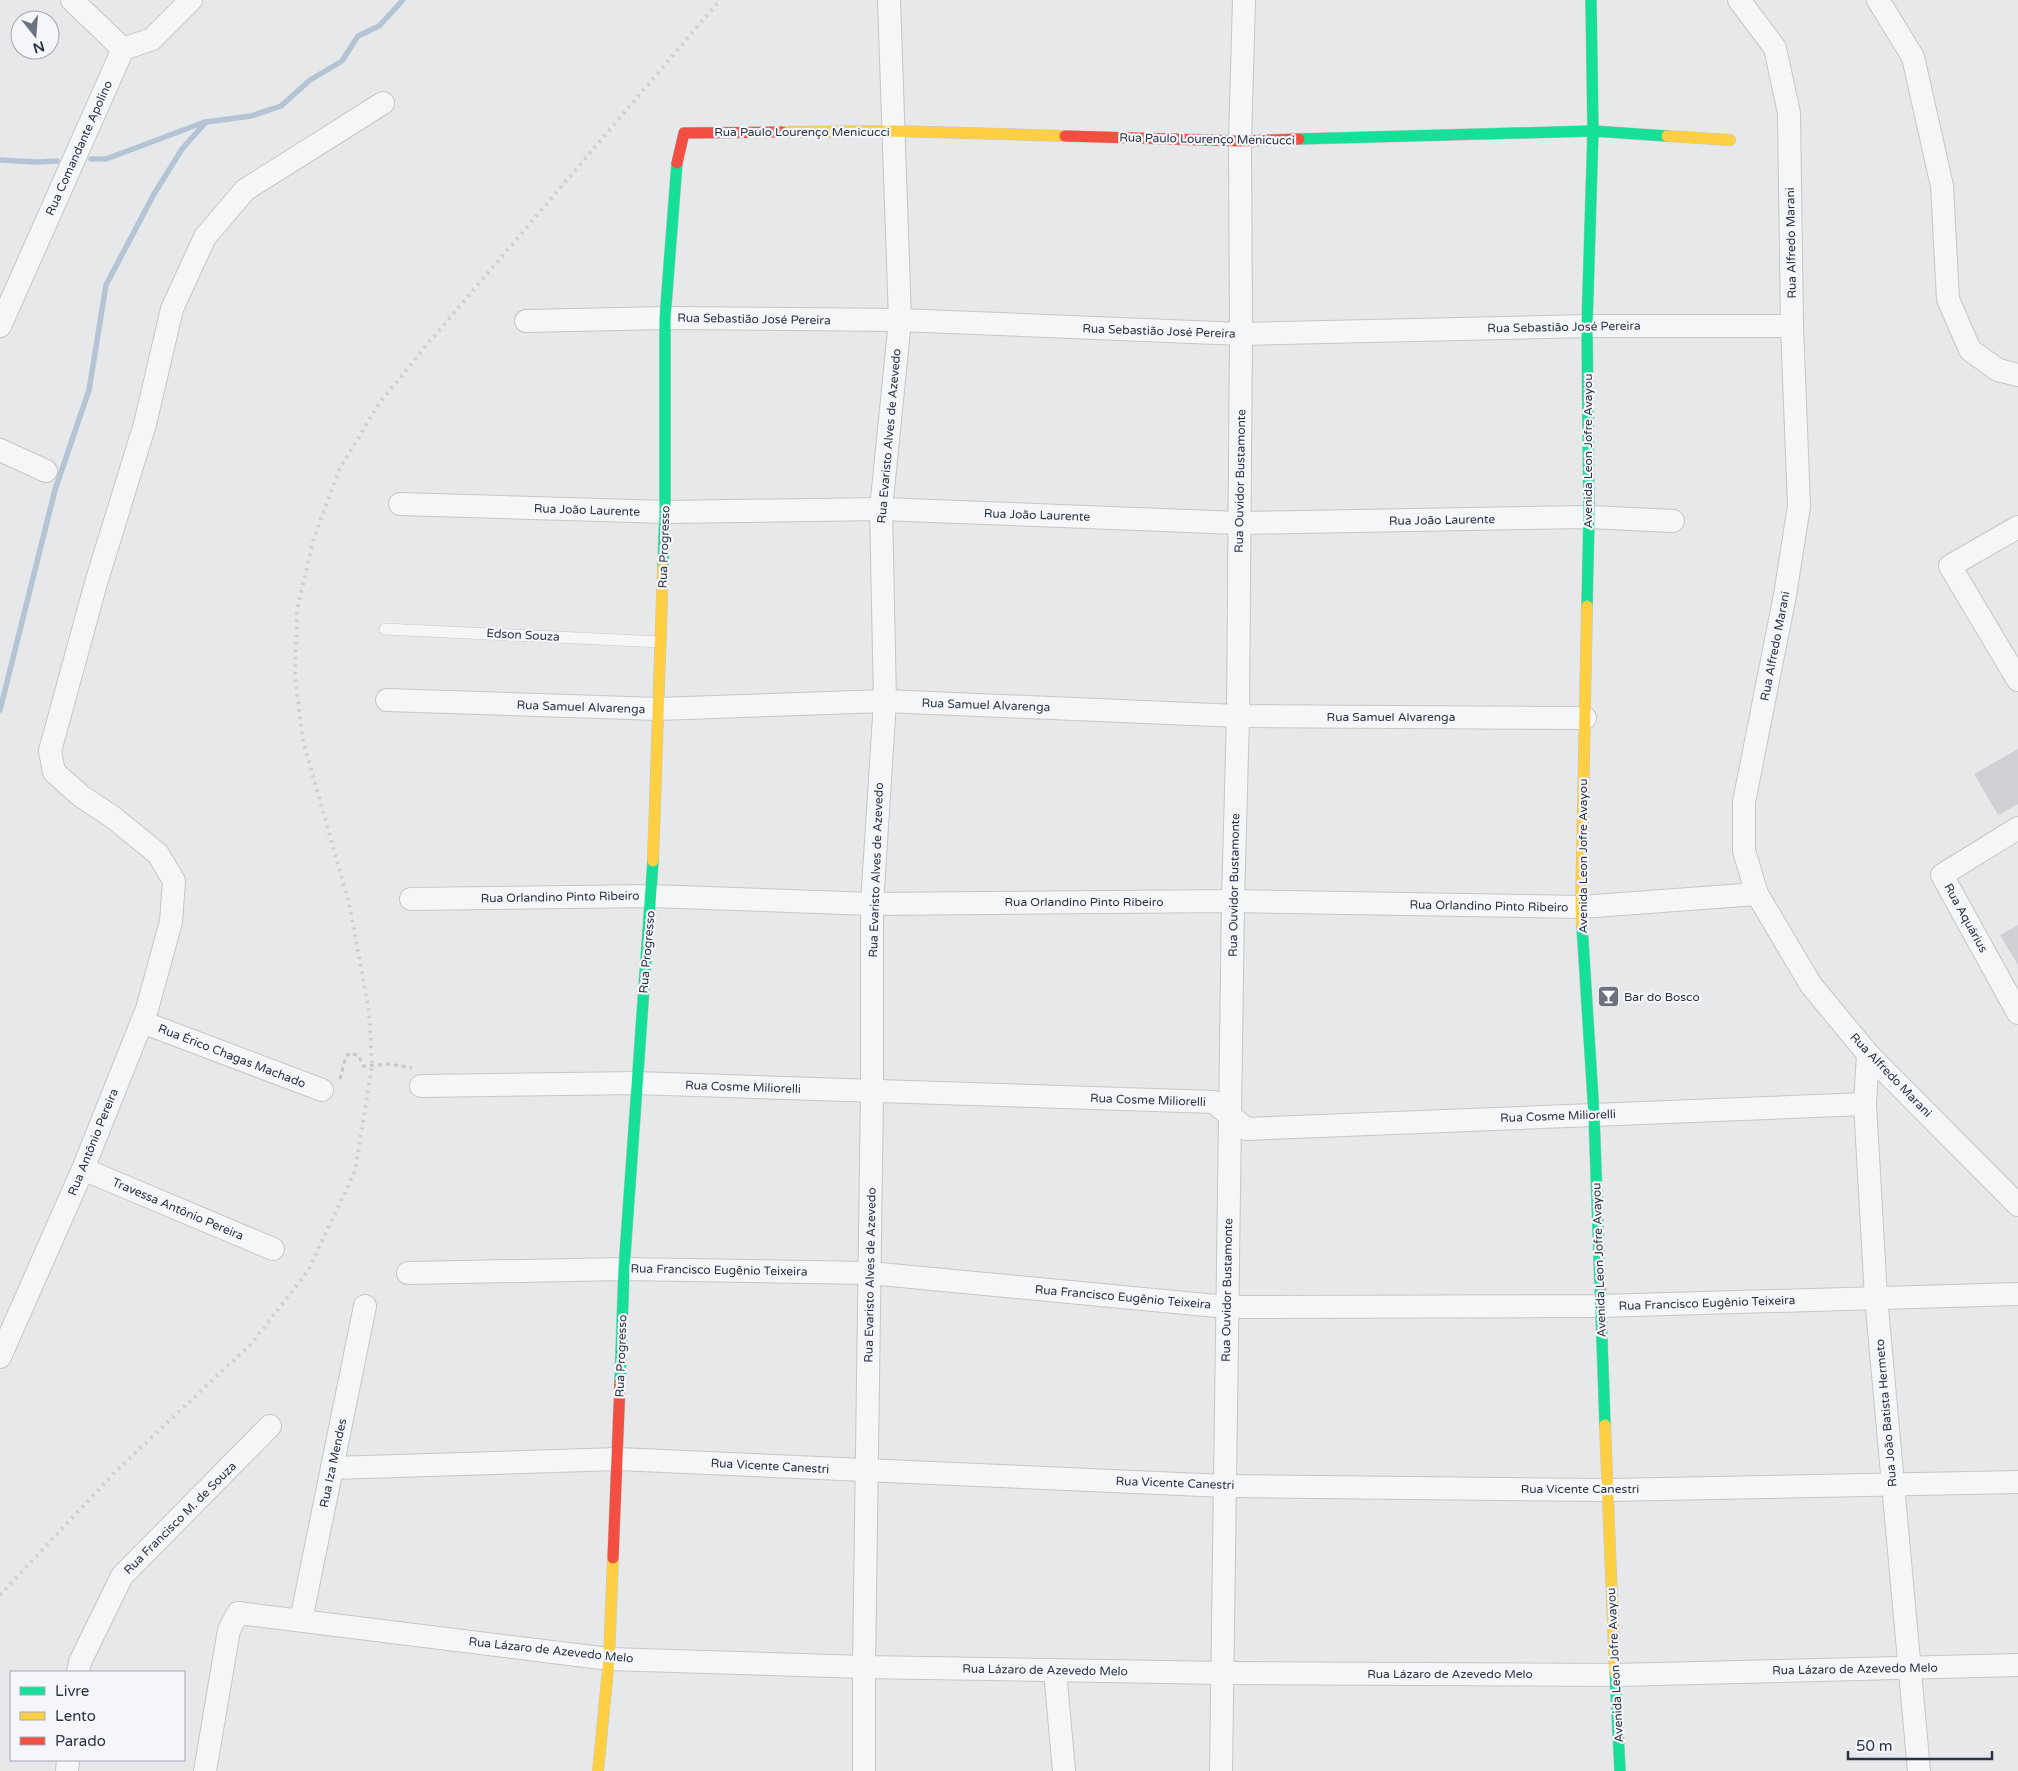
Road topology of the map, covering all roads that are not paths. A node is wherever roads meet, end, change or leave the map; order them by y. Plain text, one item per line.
1 (72, 0) edge
2 (191, 0) edge
3 (889, 0) edge
4 (1244, 0) edge
5 (1591, 0) edge
6 (1739, 0) edge
7 (1878, 0) edge
8 (123, 49) junction
9 (383, 103) dead end
10 (895, 131) junction
11 (1593, 131) junction
12 (684, 133) joint
13 (1730, 140) dead end
14 (1240, 141) junction
15 (665, 318) junction
16 (900, 320) junction
17 (526, 321) dead end
18 (0, 326) edge
19 (1587, 326) junction
20 (1792, 326) junction
21 (1241, 334) junction
22 (2018, 375) edge
23 (0, 450) edge
24 (46, 471) dead end
25 (400, 504) dead end
26 (881, 509) junction
27 (665, 512) junction
28 (1589, 517) junction
29 (1673, 521) dead end
30 (1239, 523) junction
31 (2018, 527) edge
32 (385, 629) dead end
33 (661, 642) junction
34 (2018, 680) edge
35 (387, 700) dead end
36 (885, 701) junction
37 (658, 709) junction
38 (1238, 716) junction
39 (1585, 718) junction
40 (2018, 828) edge
41 (1758, 894) junction
42 (652, 896) junction
43 (411, 899) dead end
44 (1233, 901) junction
45 (872, 904) junction
46 (1581, 907) junction
47 (2018, 1013) edge
48 (142, 1022) junction
49 (1868, 1054) junction
50 (418, 1077) road end
51 (636, 1083) junction
52 (322, 1090) road end
53 (872, 1092) junction
54 (1865, 1104) junction
55 (1594, 1115) junction
56 (1231, 1117) junction
57 (83, 1169) junction
58 (2018, 1205) edge
59 (272, 1250) dead end
60 (624, 1269) junction
61 (408, 1273) dead end
62 (870, 1273) junction
63 (2018, 1294) edge
64 (1876, 1298) junction
65 (365, 1306) dead end
66 (1600, 1306) junction
67 (1226, 1307) junction
68 (0, 1357) edge
69 (270, 1426) dead end
70 (618, 1459) junction
71 (332, 1468) junction
72 (867, 1471) junction
73 (2018, 1482) edge
74 (1892, 1484) junction
75 (1225, 1486) junction
76 (1607, 1490) junction
77 (300, 1620) junction
78 (609, 1659) junction
79 (2018, 1665) edge
80 (864, 1667) junction
81 (1910, 1667) junction
82 (78, 1671) edge
83 (1055, 1671) junction
84 (1223, 1673) junction
85 (1615, 1675) junction
86 (205, 1771) edge
87 (598, 1771) edge
88 (864, 1771) edge
89 (1064, 1771) edge
90 (1221, 1771) edge
91 (1620, 1771) edge
92 (1919, 1771) edge

1 - 8 street
2 - 8 street
3 - 10 street, Rua Evaristo Alves de Azevedo
4 - 14 street, Rua Ouvidor Bustamonte
5 - 11 street, Avenida Leon Jofre Avayou
6 - 20 street, Rua Alfredo Marani
7 - 22 street
8 - 18 street, Rua Comandante Apolino
9 - 48 street, Rua Antônio Pereira
10 - 12 street, Rua Paulo Lourenço Menicucci
10 - 14 street, Rua Paulo Lourenço Menicucci
10 - 16 street, Rua Evaristo Alves de Azevedo
11 - 13 street, Rua Paulo Lourenço Menicucci
11 - 14 street, Rua Paulo Lourenço Menicucci
11 - 19 street, Avenida Leon Jofre Avayou
12 - 15 street, Rua Progresso
14 - 21 street, Rua Ouvidor Bustamonte
15 - 16 street, Rua Sebastião José Pereira
15 - 17 street, Rua Sebastião José Pereira
15 - 27 street, Rua Progresso
16 - 21 street, Rua Sebastião José Pereira
16 - 26 street, Rua Evaristo Alves de Azevedo
19 - 20 street, Rua Sebastião José Pereira
19 - 21 street, Rua Sebastião José Pereira
19 - 28 street, Avenida Leon Jofre Avayou
20 - 41 street, Rua Alfredo Marani
21 - 30 street, Rua Ouvidor Bustamonte
23 - 24 street
25 - 27 street, Rua João Laurente
26 - 27 street, Rua João Laurente
26 - 30 street, Rua João Laurente
26 - 36 street, Rua Evaristo Alves de Azevedo
27 - 33 street, Rua Progresso
28 - 29 street, Rua João Laurente
28 - 30 street, Rua João Laurente
28 - 39 street, Avenida Leon Jofre Avayou
30 - 38 street, Rua Ouvidor Bustamonte
31 - 34 street
32 - 33 lane, Edson Souza
33 - 37 street, Rua Progresso
35 - 37 street, Rua Samuel Alvarenga
36 - 37 street, Rua Samuel Alvarenga
36 - 38 street, Rua Samuel Alvarenga
36 - 45 street, Rua Evaristo Alves de Azevedo
37 - 42 street, Rua Progresso
38 - 39 street, Rua Samuel Alvarenga
38 - 44 street, Rua Ouvidor Bustamonte
39 - 46 street, Avenida Leon Jofre Avayou
40 - 47 street, Rua Aquárius
41 - 46 street, Rua Orlandino Pinto Ribeiro
41 - 49 street, Rua Alfredo Marani
42 - 43 street, Rua Orlandino Pinto Ribeiro
42 - 45 street, Rua Orlandino Pinto Ribeiro
42 - 51 street, Rua Progresso
44 - 45 street, Rua Orlandino Pinto Ribeiro
44 - 46 street, Rua Orlandino Pinto Ribeiro
44 - 56 street, Rua Ouvidor Bustamonte
45 - 53 street, Rua Evaristo Alves de Azevedo
46 - 55 street, Avenida Leon Jofre Avayou
48 - 52 street, Rua Érico Chagas Machado
48 - 57 street, Rua Antônio Pereira
49 - 54 street, Rua João Batista Hermeto
49 - 58 street, Rua Alfredo Marani
50 - 51 street, Rua Cosme Miliorelli
51 - 53 street, Rua Cosme Miliorelli
51 - 60 street, Rua Progresso
53 - 56 street, Rua Cosme Miliorelli
53 - 62 street, Rua Evaristo Alves de Azevedo
54 - 55 street, Rua Cosme Miliorelli
54 - 64 street, Rua João Batista Hermeto
55 - 56 street, Rua Cosme Miliorelli
55 - 66 street, Avenida Leon Jofre Avayou
56 - 67 street, Rua Ouvidor Bustamonte
57 - 59 street, Travessa Antônio Pereira
57 - 68 street, Rua Antônio Pereira
60 - 61 street, Rua Francisco Eugênio Teixeira
60 - 62 street, Rua Francisco Eugênio Teixeira
60 - 70 street, Rua Progresso
62 - 67 street, Rua Francisco Eugênio Teixeira
62 - 72 street, Rua Evaristo Alves de Azevedo
63 - 64 street, Rua Francisco Eugênio Teixeira
64 - 66 street, Rua Francisco Eugênio Teixeira
64 - 74 street, Rua João Batista Hermeto
65 - 71 street, Rua Iza Mendes
66 - 67 street, Rua Francisco Eugênio Teixeira
66 - 76 street, Avenida Leon Jofre Avayou
67 - 75 street, Rua Ouvidor Bustamonte
69 - 82 street, Rua Francisco M. de Souza
70 - 71 street, Rua Vicente Canestri
70 - 72 street, Rua Vicente Canestri
70 - 78 street, Rua Progresso
71 - 77 street, Rua Iza Mendes
72 - 75 street, Rua Vicente Canestri
72 - 80 street, Rua Evaristo Alves de Azevedo
73 - 74 street, Rua Vicente Canestri
74 - 76 street, Rua Vicente Canestri
74 - 81 street, Rua João Batista Hermeto
75 - 76 street, Rua Vicente Canestri
75 - 84 street, Rua Ouvidor Bustamonte
76 - 85 street, Avenida Leon Jofre Avayou
77 - 78 street, Rua Lázaro de Azevedo Melo
77 - 86 street, Rua Lázaro de Azevedo Melo
78 - 80 street, Rua Lázaro de Azevedo Melo
78 - 87 street, Rua Progresso
79 - 81 street, Rua Lázaro de Azevedo Melo
80 - 83 street, Rua Lázaro de Azevedo Melo
80 - 88 street, Rua Evaristo Alves de Azevedo
81 - 85 street, Rua Lázaro de Azevedo Melo
81 - 92 street, Rua João Batista Hermeto
83 - 84 street, Rua Lázaro de Azevedo Melo
83 - 89 street
84 - 85 street, Rua Lázaro de Azevedo Melo
84 - 90 street, Rua Ouvidor Bustamonte
85 - 91 street, Avenida Leon Jofre Avayou

